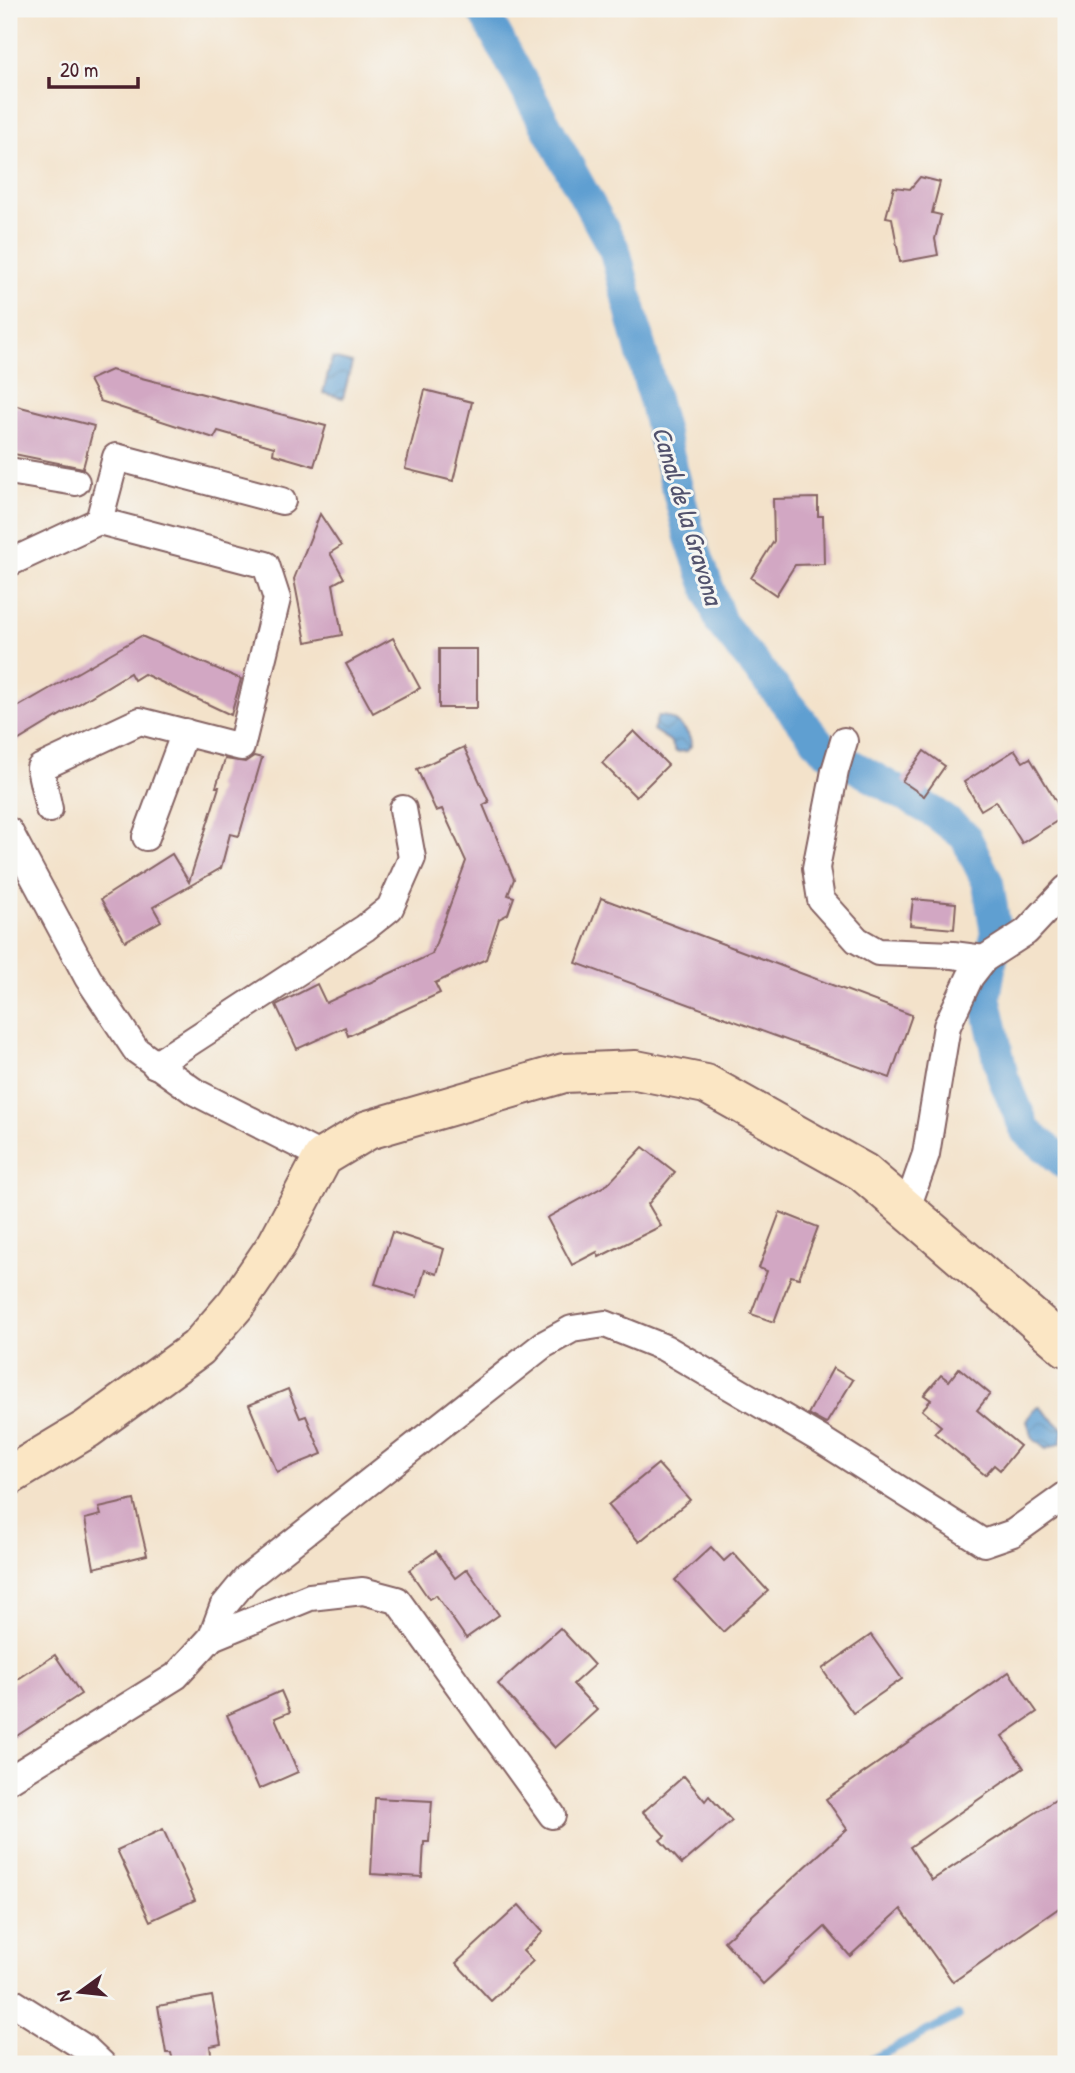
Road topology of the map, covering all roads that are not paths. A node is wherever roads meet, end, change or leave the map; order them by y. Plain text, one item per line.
1 (9, 471) edge
2 (76, 482) dead end
3 (282, 501) dead end
4 (99, 521) junction
5 (9, 563) edge
6 (185, 732) junction
7 (844, 741) dead end
8 (49, 809) dead end
9 (403, 809) dead end
10 (9, 831) edge
11 (146, 837) dead end
12 (1066, 889) edge
13 (984, 959) junction
14 (155, 1065) junction
15 (323, 1157) junction
16 (907, 1208) junction
17 (1066, 1348) edge
18 (9, 1476) edge
19 (1066, 1495) edge
20 (212, 1637) junction
21 (9, 1780) edge
22 (552, 1815) dead end
23 (9, 2000) edge
24 (102, 2064) edge

1 - 2 street
3 - 4 street
4 - 5 street
4 - 6 street
6 - 8 street
6 - 11 street
7 - 13 street
9 - 14 street
10 - 14 street
12 - 13 street
13 - 16 street
14 - 15 street
15 - 16 street
15 - 18 street
16 - 17 street
19 - 20 street
20 - 21 street
20 - 22 street
23 - 24 street

